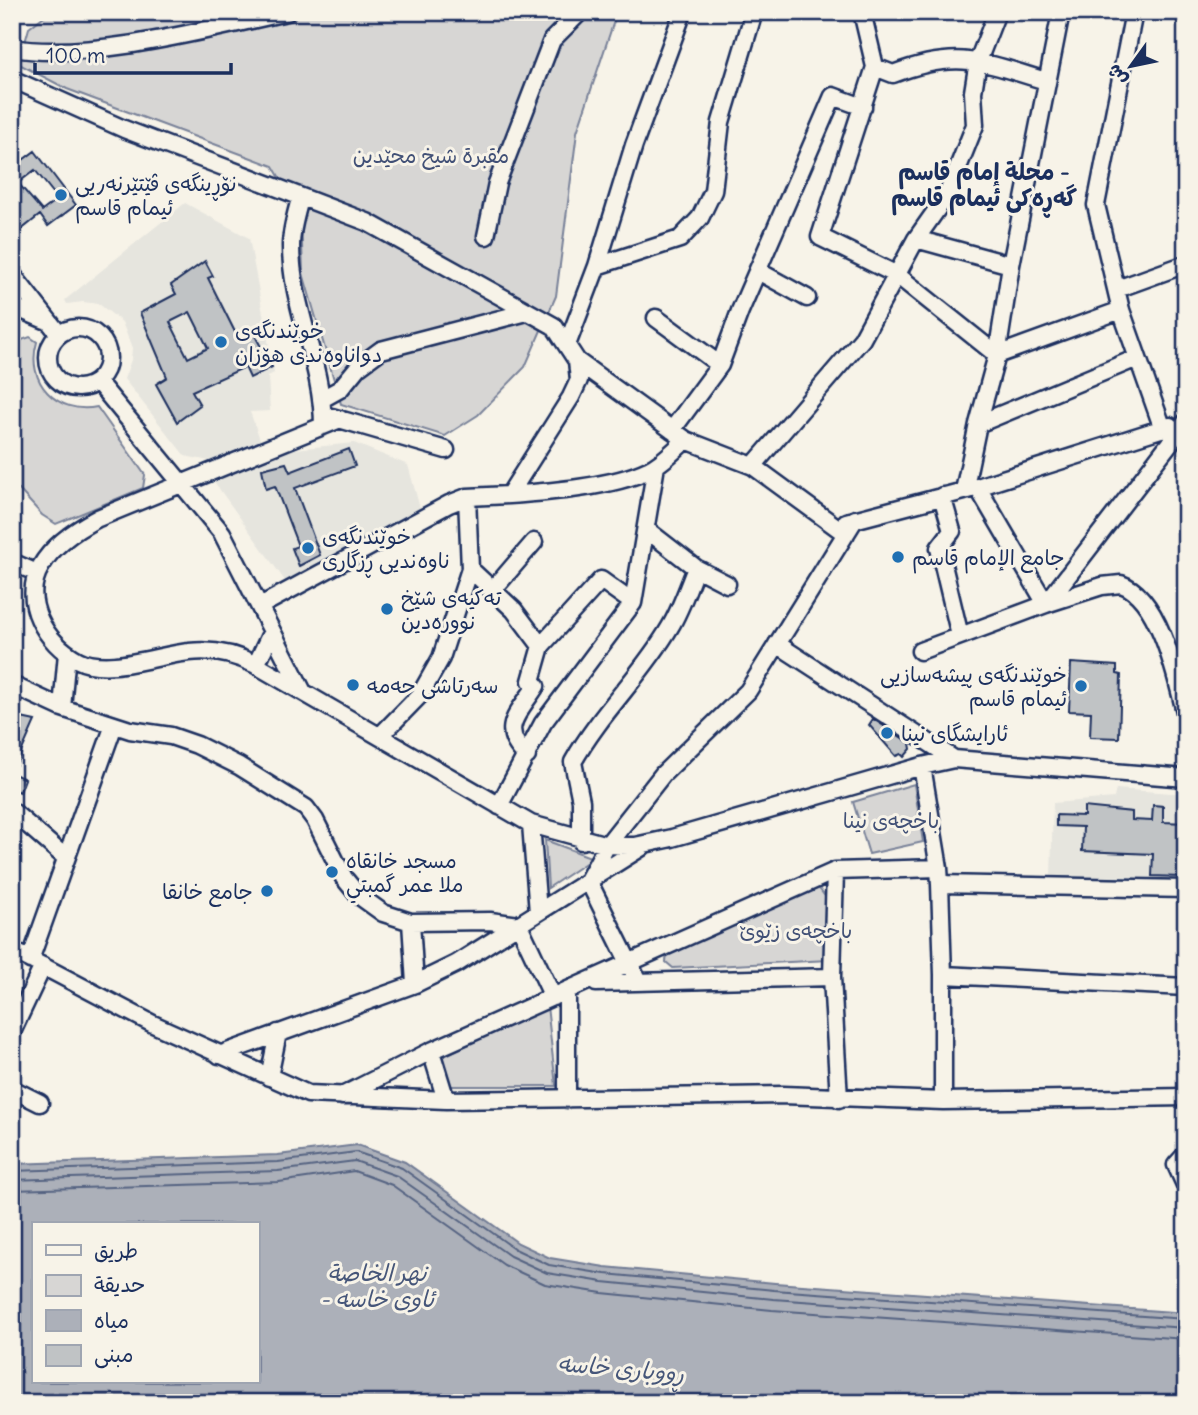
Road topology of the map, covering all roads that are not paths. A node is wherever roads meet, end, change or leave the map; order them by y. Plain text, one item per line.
1 (287, 12) edge
2 (580, 12) edge
3 (683, 12) edge
4 (754, 12) edge
5 (862, 12) edge
6 (997, 12) edge
7 (1060, 12) edge
8 (1133, 12) edge
9 (12, 48) edge
10 (978, 61) junction
11 (875, 67) junction
12 (12, 79) edge
13 (1046, 81) junction
14 (863, 107) junction
15 (300, 198) junction
16 (486, 236) dead end
17 (916, 239) junction
18 (1186, 264) edge
19 (1011, 265) junction
20 (597, 266) junction
21 (758, 271) junction
22 (12, 274) edge
23 (897, 275) junction
24 (1116, 289) junction
25 (807, 298) dead end
26 (12, 306) edge
27 (1121, 310) junction
28 (527, 312) junction
29 (656, 318) dead end
30 (47, 321) junction
31 (59, 334) junction
32 (567, 345) junction
33 (997, 355) junction
34 (1137, 358) junction
35 (577, 361) junction
36 (720, 365) junction
37 (97, 381) junction
38 (323, 413) junction
39 (1186, 421) edge
40 (978, 424) junction
41 (1163, 429) junction
42 (679, 435) junction
43 (446, 450) dead end
44 (656, 466) junction
45 (753, 466) junction
46 (184, 484) junction
47 (971, 489) junction
48 (509, 495) junction
49 (942, 496) junction
50 (467, 497) junction
51 (840, 529) junction
52 (647, 530) junction
53 (534, 542) dead end
54 (12, 562) edge
55 (696, 568) junction
56 (470, 569) junction
57 (37, 573) junction
58 (727, 584) dead end
59 (492, 592) junction
60 (633, 603) junction
61 (1046, 604) junction
62 (260, 606) junction
63 (272, 631) junction
64 (960, 636) junction
65 (777, 644) junction
66 (541, 646) junction
67 (920, 651) dead end
68 (67, 653) junction
69 (1179, 657) edge
70 (256, 665) junction
71 (12, 685) edge
72 (303, 692) junction
73 (62, 708) junction
74 (1186, 716) edge
75 (114, 725) junction
76 (380, 736) junction
77 (527, 756) junction
78 (954, 759) junction
79 (922, 766) junction
80 (1186, 778) edge
81 (499, 806) junction
82 (12, 811) edge
83 (531, 824) junction
84 (581, 841) junction
85 (647, 844) junction
86 (607, 845) junction
87 (66, 858) junction
88 (835, 871) junction
89 (939, 876) junction
90 (588, 880) junction
91 (1186, 889) edge
92 (538, 912) junction
93 (411, 922) junction
94 (519, 925) junction
95 (12, 950) edge
96 (37, 963) junction
97 (629, 964) junction
98 (943, 975) junction
99 (832, 977) junction
100 (638, 981) junction
101 (587, 983) junction
102 (415, 984) junction
103 (1186, 988) edge
104 (560, 994) junction
105 (12, 1032) edge
106 (278, 1032) junction
107 (431, 1051) junction
108 (219, 1055) junction
109 (270, 1077) junction
110 (12, 1089) edge
111 (341, 1097) junction
112 (1186, 1097) edge
113 (567, 1099) junction
114 (839, 1099) junction
115 (446, 1100) junction
116 (943, 1101) junction
117 (40, 1103) dead end
118 (1186, 1154) edge
119 (1186, 1187) edge

1 - 9 street
2 - 16 street
3 - 20 street
4 - 20 street
5 - 11 street
6 - 10 street
7 - 13 street
8 - 24 street
10 - 11 street
10 - 13 street
10 - 17 street
11 - 14 street
12 - 15 street
13 - 19 street
14 - 21 street
14 - 23 street
15 - 28 street
15 - 38 street
17 - 19 street
17 - 23 street
18 - 24 street
19 - 33 street
20 - 32 street
21 - 25 street
21 - 36 street
22 - 30 street
23 - 33 street
23 - 45 street
24 - 27 street
26 - 30 street
27 - 33 street
27 - 34 street
28 - 32 street
28 - 38 street
29 - 36 street
30 - 31 street
31 - 37 street
31 - 37 street
32 - 35 street
33 - 40 street
34 - 40 street
34 - 41 street
35 - 42 street
35 - 48 street
36 - 42 street
37 - 46 street
38 - 43 street
38 - 46 street
39 - 41 street
39 - 61 street
40 - 47 street
41 - 47 street
42 - 44 street
42 - 45 street
44 - 48 street
44 - 52 street
45 - 51 street
46 - 57 street
46 - 62 street
47 - 49 street
47 - 61 street
48 - 50 street
49 - 51 street
49 - 64 street
50 - 56 street
50 - 62 street
51 - 65 street
52 - 55 street
52 - 60 street
53 - 59 street
54 - 57 street
55 - 58 street
55 - 84 street
56 - 59 street
56 - 76 street
57 - 68 street
59 - 66 street
60 - 66 street
60 - 77 street
61 - 64 street
61 - 69 street
62 - 63 street
63 - 70 street
63 - 72 street
64 - 67 street
65 - 78 street
65 - 86 street
66 - 77 street
68 - 70 street
68 - 73 street
69 - 74 street
70 - 72 street
71 - 73 street
72 - 76 street
73 - 75 street
75 - 87 street
75 - 93 street
76 - 81 street
77 - 81 street
78 - 79 street
78 - 80 street
79 - 85 street
79 - 89 street
81 - 83 street
82 - 87 street
83 - 84 street
83 - 92 street
84 - 86 street
85 - 86 street
85 - 90 street
86 - 90 street
87 - 96 street
88 - 89 street
88 - 97 street
88 - 99 street
89 - 91 street
89 - 98 street
90 - 92 street
90 - 97 street
92 - 94 street
93 - 94 street
93 - 102 street
94 - 102 street
94 - 104 street
95 - 96 street
96 - 105 street
96 - 108 street
97 - 100 street
97 - 101 street
98 - 103 street
98 - 116 street
99 - 100 street
99 - 114 street
100 - 101 street
101 - 104 street
102 - 106 street
104 - 107 street
104 - 113 street
106 - 108 street
106 - 109 street
107 - 111 street
107 - 115 street
108 - 109 street
109 - 111 street
110 - 117 street
111 - 115 street
112 - 116 street
113 - 114 street
113 - 115 street
114 - 116 street
118 - 119 street

